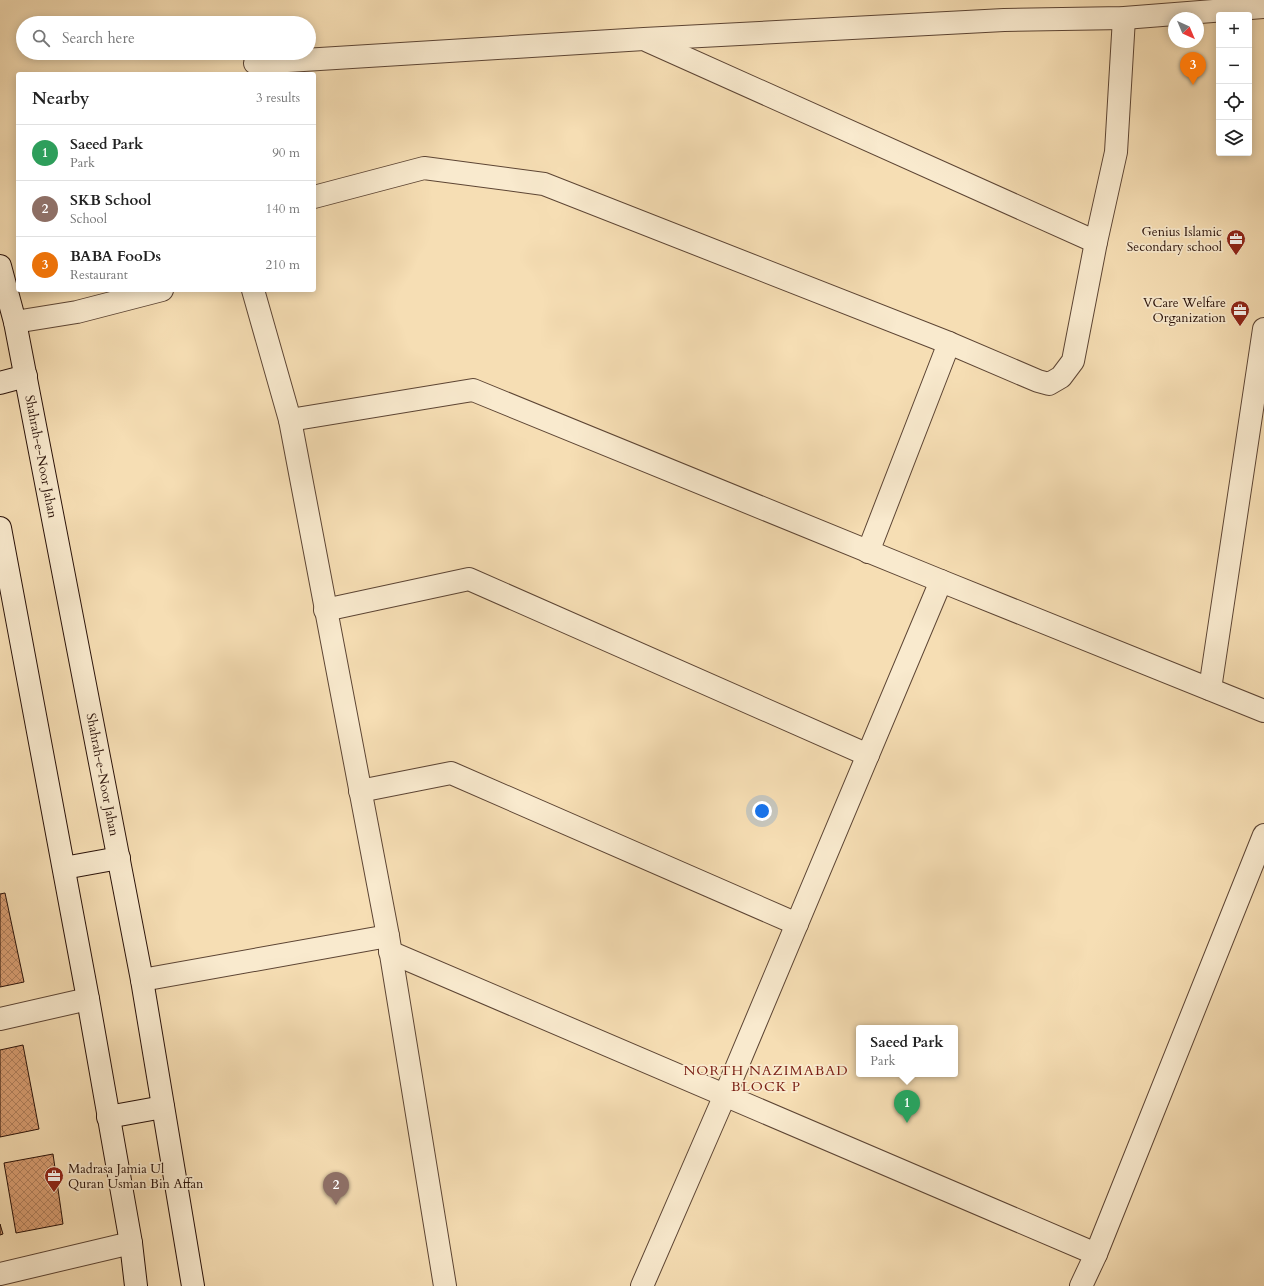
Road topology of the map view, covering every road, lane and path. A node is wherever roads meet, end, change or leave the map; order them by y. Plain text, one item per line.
1 (1264, 7) edge
2 (1124, 18) junction
3 (644, 39) junction
4 (316, 59) edge
5 (304, 60) edge
6 (255, 63) dead end
7 (316, 196) edge
8 (1096, 242) junction
9 (0, 266) edge
10 (154, 292) edge
11 (254, 292) edge
12 (15, 322) junction
13 (1264, 329) edge
14 (949, 343) junction
15 (26, 376) junction
16 (0, 383) edge
17 (290, 420) junction
18 (0, 528) edge
19 (868, 552) junction
20 (941, 581) junction
21 (326, 610) junction
22 (1210, 689) junction
23 (1264, 710) edge
24 (868, 754) junction
25 (360, 791) junction
26 (1264, 835) edge
27 (119, 858) junction
28 (64, 868) junction
29 (797, 924) junction
30 (389, 944) junction
31 (142, 980) junction
32 (88, 999) junction
33 (0, 1020) edge
34 (725, 1095) junction
35 (163, 1107) junction
36 (108, 1117) junction
37 (131, 1244) junction
38 (1096, 1254) junction
39 (0, 1274) edge
40 (136, 1286) edge
41 (192, 1286) edge
42 (445, 1286) edge
43 (642, 1286) edge
44 (1081, 1286) edge

1 - 2 street
2 - 3 street
2 - 8 street
3 - 4 street
3 - 8 street
5 - 6 street
7 - 14 street
8 - 14 street
9 - 12 street, Shahrah-e-Noor Jahan
10 - 12 street
11 - 17 street
12 - 15 street, Shahrah-e-Noor Jahan
13 - 22 street
14 - 19 street
15 - 16 street
15 - 27 street, Shahrah-e-Noor Jahan
17 - 19 street
17 - 21 street
18 - 28 street
19 - 20 street
20 - 22 street
20 - 24 street
21 - 24 street
21 - 25 street
22 - 23 street
24 - 29 street
25 - 29 street
25 - 30 street
26 - 38 street
27 - 28 street
27 - 31 street, Shahrah-e-Noor Jahan
28 - 32 street
29 - 34 street
30 - 31 street
30 - 34 street
30 - 42 street
31 - 35 street, Shahrah-e-Noor Jahan
32 - 33 street
32 - 36 street
34 - 38 street
34 - 43 street
35 - 36 street
35 - 41 street, Shahrah-e-Noor Jahan
36 - 37 street
37 - 39 street
37 - 40 street
38 - 44 street

